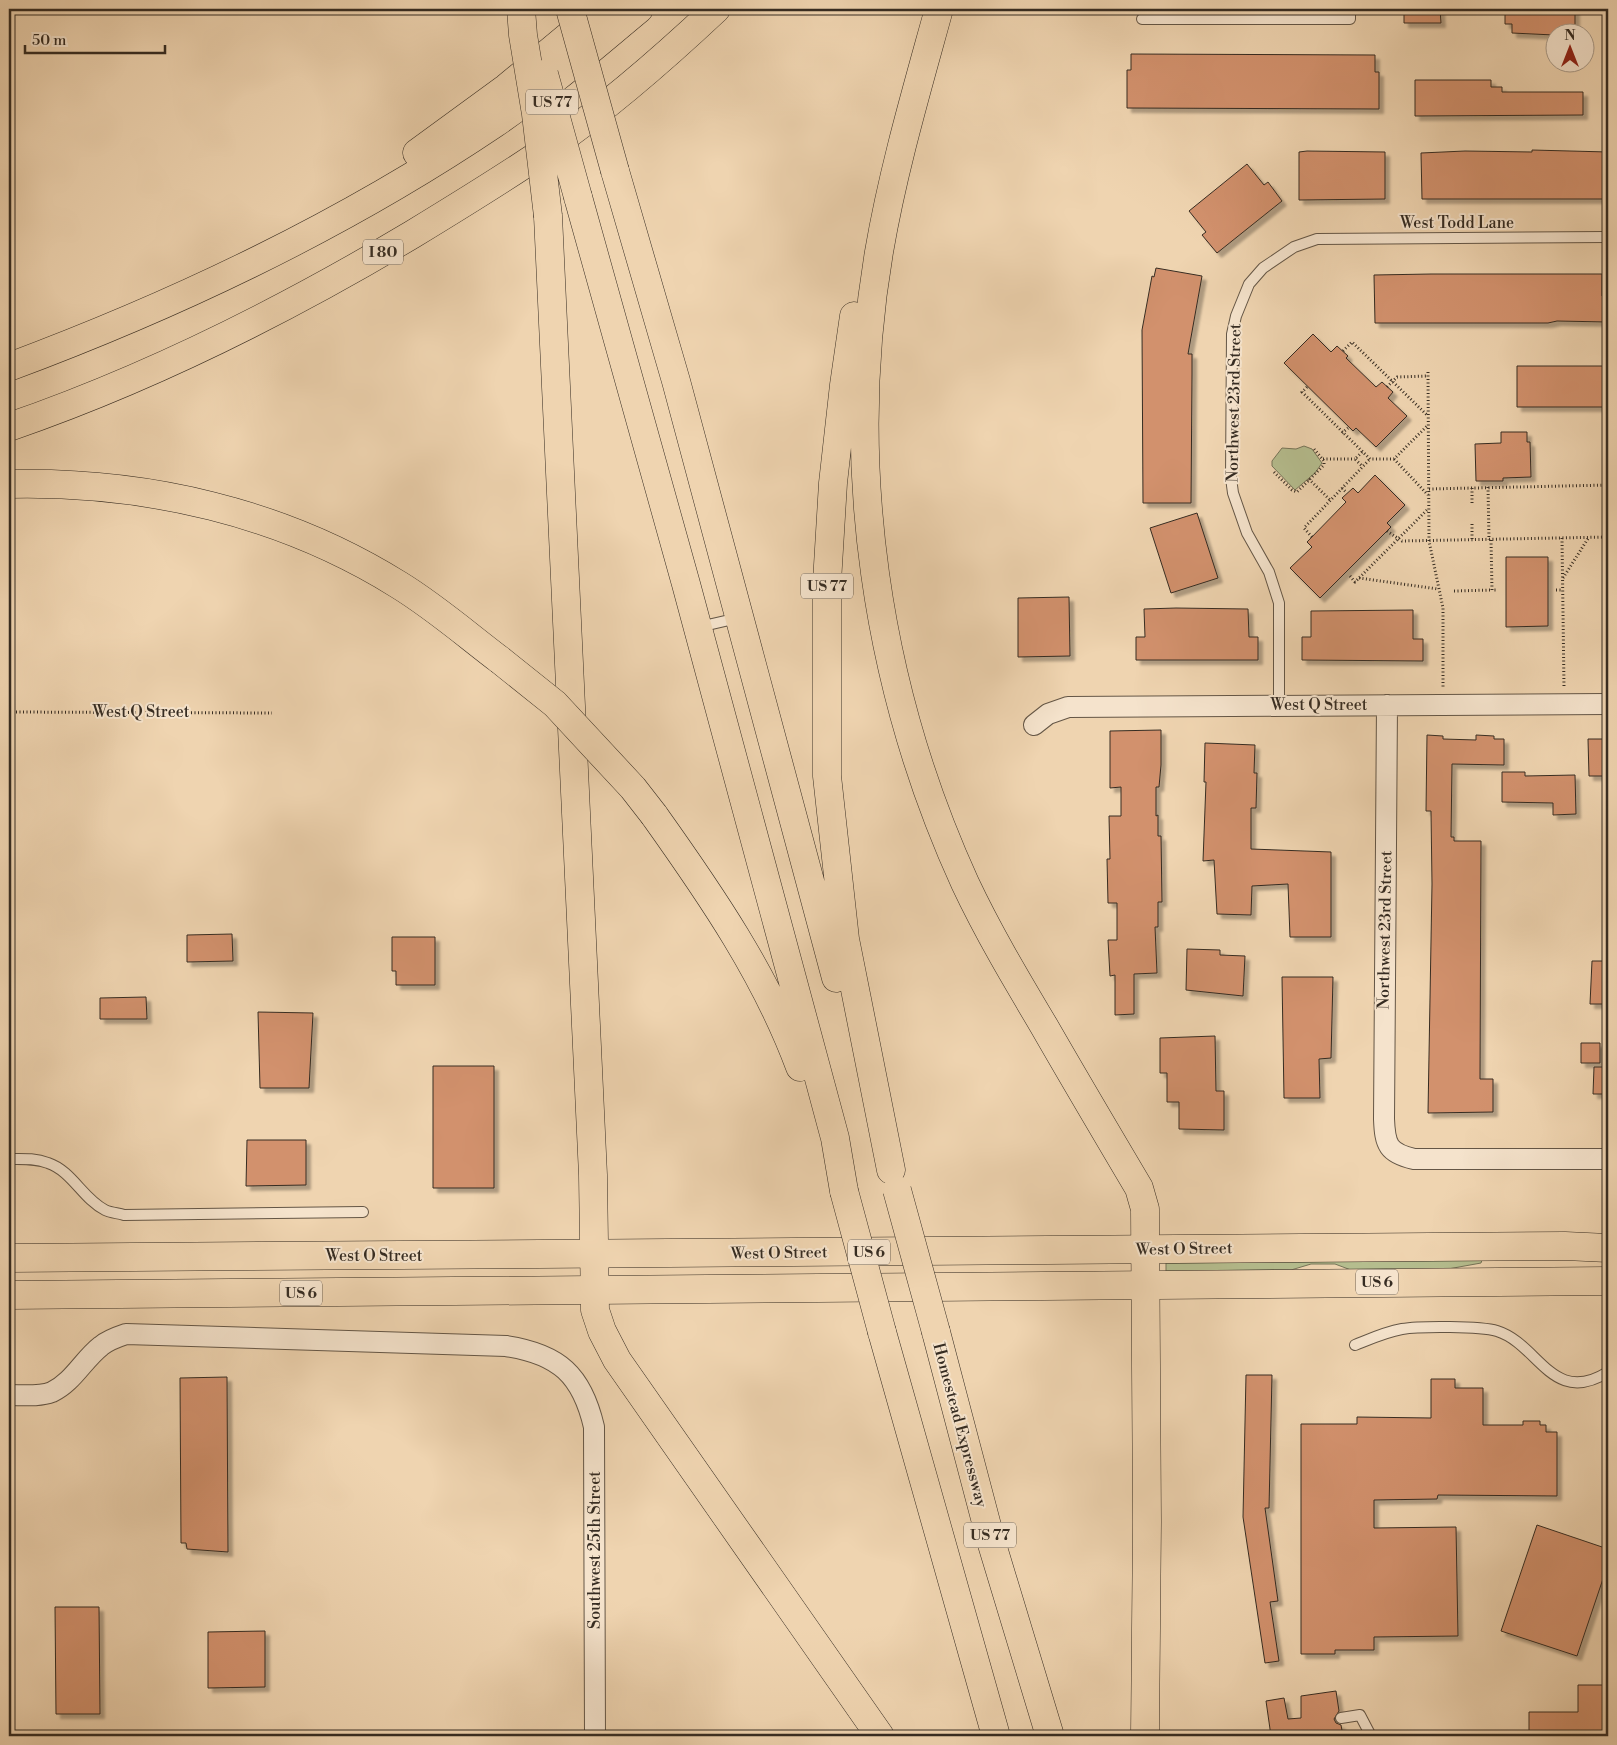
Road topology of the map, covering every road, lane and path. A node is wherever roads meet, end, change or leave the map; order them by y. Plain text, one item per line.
1 (522, 9) edge
2 (570, 9) edge
3 (601, 9) edge
4 (639, 9) edge
5 (716, 9) edge
6 (933, 9) edge
7 (939, 9) edge
8 (1350, 9) edge
9 (1267, 14) edge
10 (1142, 19) dead end
11 (1608, 237) edge
12 (1306, 242) joint
13 (276, 251) junction
14 (1343, 351) dead end
15 (9, 367) edge
16 (1392, 382) junction
17 (1308, 387) dead end
18 (1387, 387) dead end
19 (1428, 417) junction
20 (1428, 425) junction
21 (9, 427) edge
22 (1348, 428) dead end
23 (1342, 433) junction
24 (1314, 448) dead end
25 (1362, 452) junction
26 (1323, 459) junction
27 (1355, 459) junction
28 (1370, 459) junction
29 (1394, 459) junction
30 (1362, 466) junction
31 (1274, 472) dead end
32 (1309, 479) junction
33 (9, 484) edge
34 (1608, 485) edge
35 (1488, 487) junction
36 (1342, 488) junction
37 (1472, 488) junction
38 (1428, 489) junction
39 (1347, 493) dead end
40 (1429, 495) junction
41 (1330, 500) junction
42 (1472, 504) dead end
43 (1429, 508) junction
44 (1472, 524) dead end
45 (1387, 532) dead end
46 (1312, 537) dead end
47 (1590, 537) junction
48 (1608, 537) edge
49 (1562, 538) junction
50 (1397, 540) junction
51 (1472, 540) junction
52 (1490, 540) junction
53 (1429, 541) junction
54 (1350, 576) dead end
55 (1359, 578) junction
56 (1563, 578) junction
57 (1438, 589) junction
58 (1492, 590) junction
59 (1498, 590) dead end
60 (1556, 590) dead end
61 (1563, 590) junction
62 (1454, 591) dead end
63 (739, 618) junction
64 (698, 628) junction
65 (1443, 688) dead end
66 (1564, 688) dead end
67 (1608, 704) edge
68 (1387, 705) junction
69 (1279, 706) junction
70 (9, 712) edge
71 (272, 713) dead end
72 (1034, 725) dead end
73 (9, 1159) edge
74 (1608, 1159) edge
75 (894, 1180) junction
76 (844, 1192) junction
77 (363, 1212) dead end
78 (1608, 1248) edge
79 (1145, 1250) junction
80 (593, 1255) junction
81 (9, 1258) edge
82 (1608, 1281) edge
83 (1145, 1286) junction
84 (594, 1291) junction
85 (9, 1295) edge
86 (1355, 1345) dead end
87 (1608, 1372) edge
88 (9, 1395) edge
89 (1342, 1718) dead end
90 (595, 1736) edge
91 (880, 1736) edge
92 (996, 1736) edge
93 (1050, 1736) edge
94 (1145, 1736) edge
95 (1371, 1736) edge

1 - 64 main road, US 77, bridge
1 - 80 main road, bridge
2 - 63 main road, bridge
3 - 13 main road
4 - 13 main road
5 - 21 main road, I 80
6 - 75 main road, US 77
7 - 79 main road
8 - 9 lane
9 - 10 lane
11 - 12 lane, West Todd Lane
12 - 69 lane, Northwest 23rd Street
13 - 15 main road
14 - 16 path
16 - 18 path
16 - 19 path
16 - 19 path
17 - 23 path
19 - 20 path
20 - 29 path
20 - 38 path
22 - 23 path
23 - 25 path
24 - 26 path
25 - 27 path
25 - 28 path
26 - 27 path
26 - 32 path
27 - 30 path
28 - 29 path
28 - 30 path
29 - 40 path
30 - 36 path
31 - 32 path
32 - 41 path
33 - 76 main road, bridge
34 - 35 path
35 - 37 path
35 - 52 path
36 - 39 path
36 - 41 path
37 - 38 path
37 - 42 path
38 - 40 path
40 - 43 path
41 - 46 path
43 - 50 path
43 - 53 path
44 - 51 path
45 - 50 path
47 - 48 path
47 - 49 path
47 - 56 path
49 - 52 path
49 - 56 path
50 - 53 path
50 - 55 path
51 - 52 path
51 - 53 path
52 - 58 path
53 - 57 path
54 - 55 path
55 - 57 path
56 - 61 path
57 - 65 path
58 - 59 path
58 - 62 path
60 - 61 path
61 - 66 path
63 - 64 lane
63 - 75 main road
64 - 76 main road, US 77
67 - 68 street, West Q Street
68 - 69 street, West Q Street
68 - 74 street, Northwest 23rd Street
69 - 72 street, West Q Street
70 - 71 path, West Q Street
73 - 77 lane
75 - 93 main road, Homestead Expressway / US 77, bridge
76 - 92 main road, US 77, bridge
78 - 79 main road, West O Street / US 6
79 - 80 main road, West O Street / US 6
79 - 83 main road
80 - 81 main road, West O Street / US 6
80 - 84 main road
82 - 83 main road, US 6
83 - 84 main road, US 6
83 - 94 main road
84 - 85 main road, US 6
84 - 91 main road
86 - 87 lane
88 - 90 street, Southwest 25th Street
89 - 95 lane

